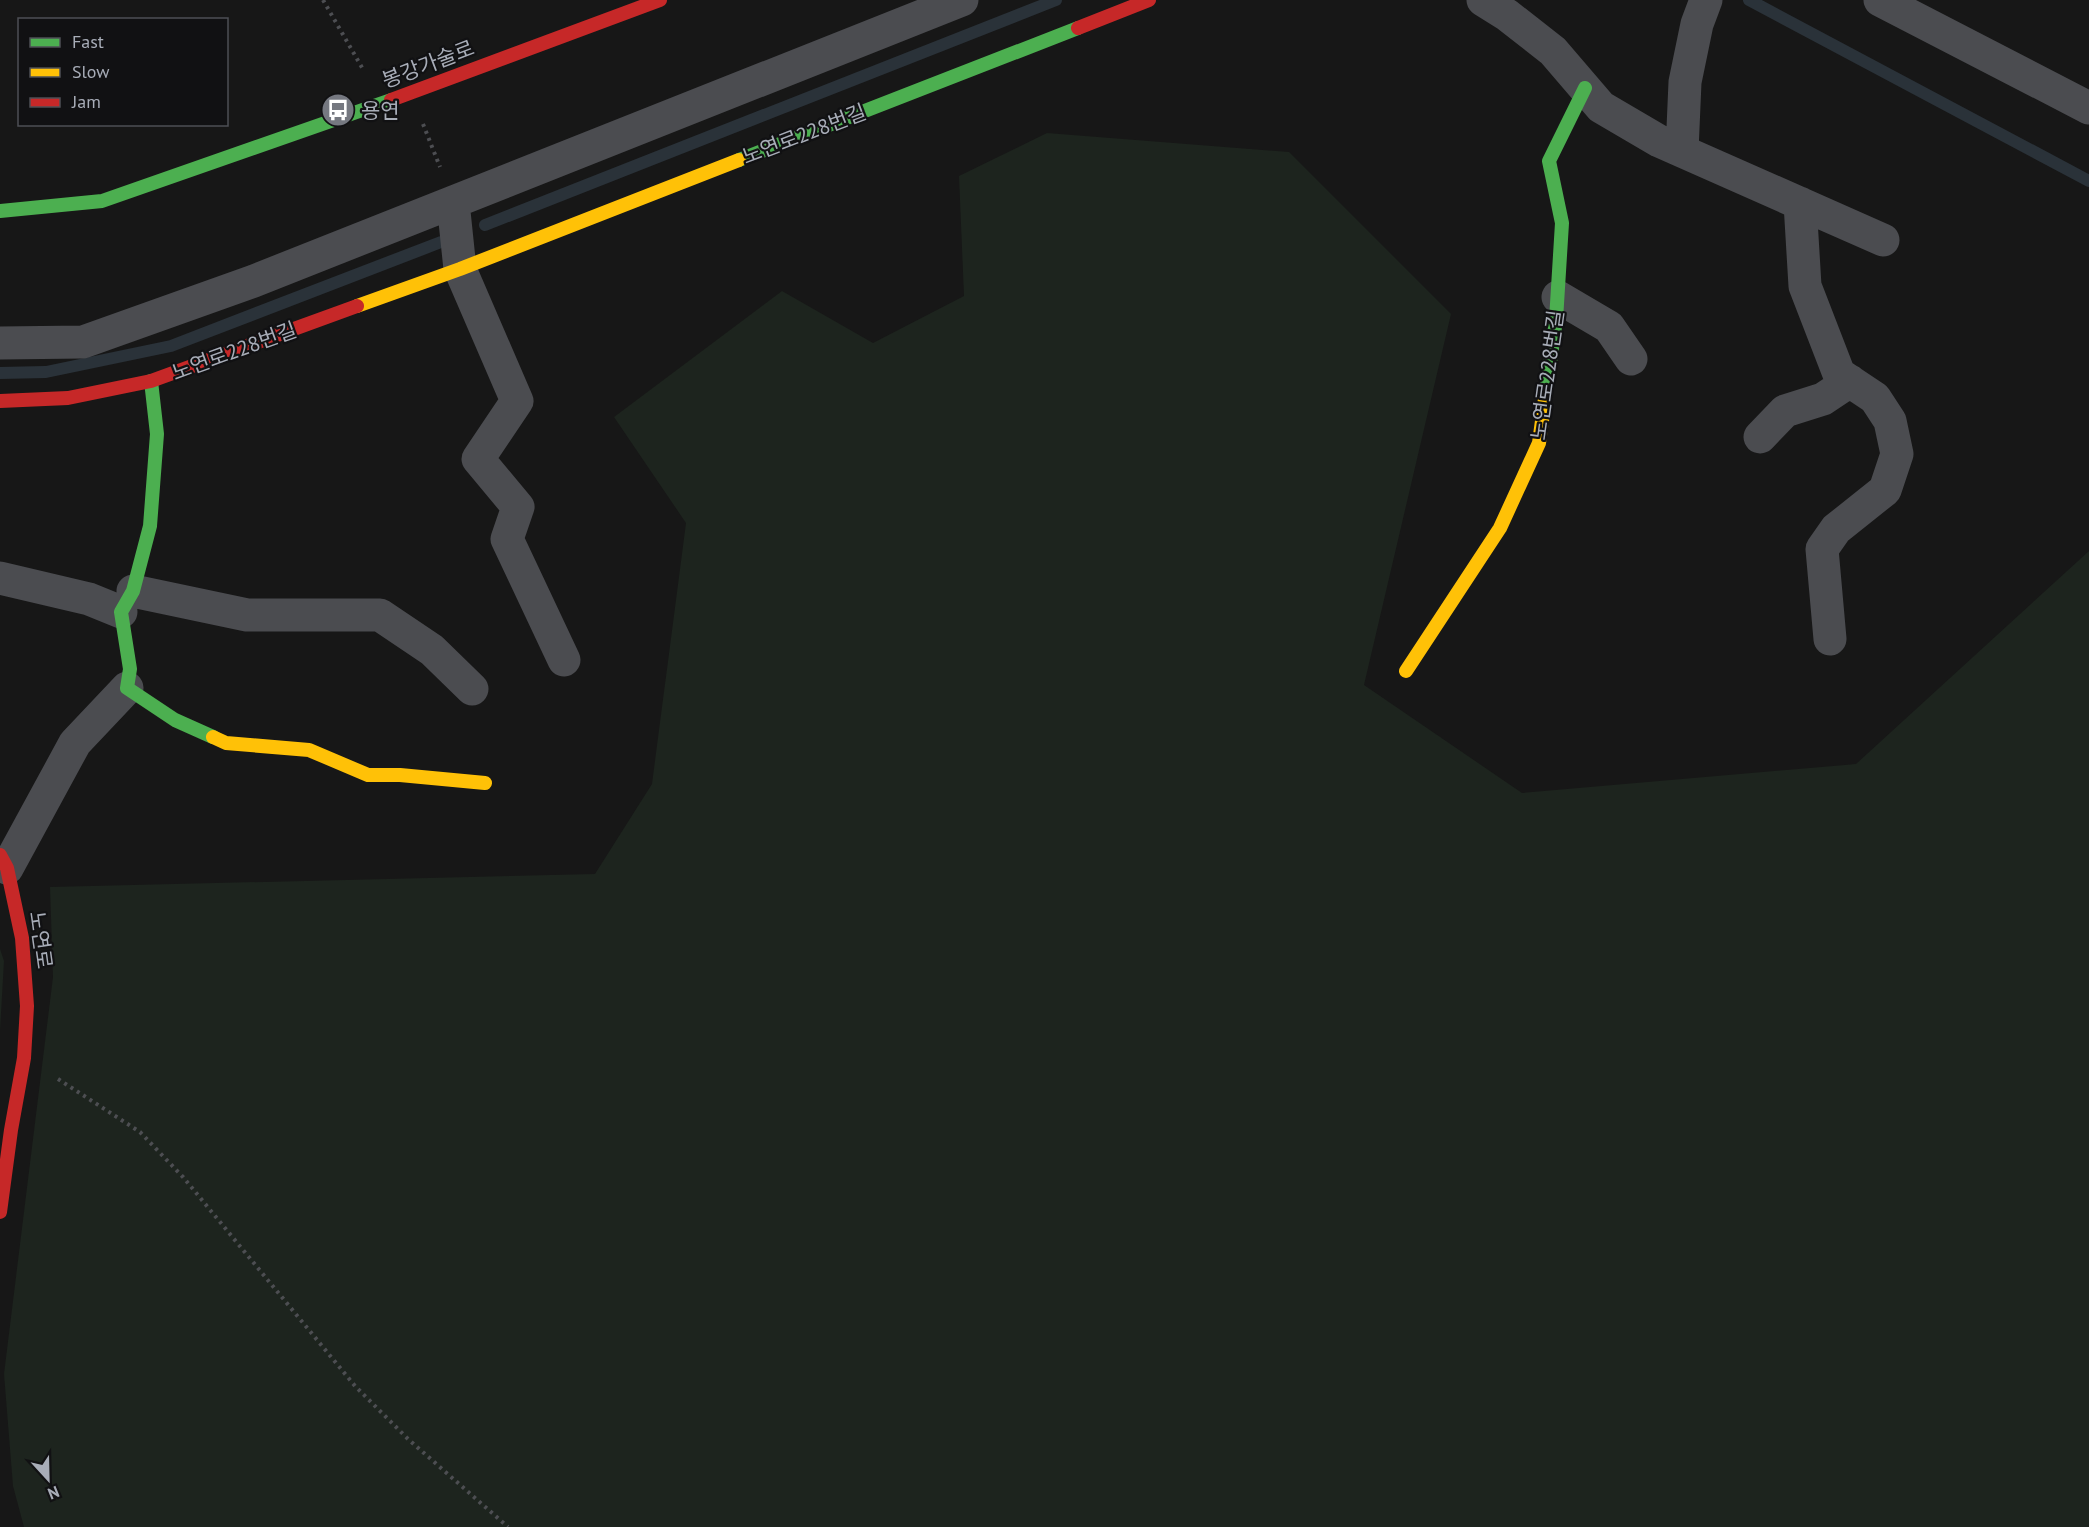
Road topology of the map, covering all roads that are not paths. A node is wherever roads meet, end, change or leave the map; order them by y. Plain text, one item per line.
1 (660, 0) edge
2 (962, 0) edge
3 (1149, 0) edge
4 (1483, 0) edge
5 (1880, 0) edge
6 (1701, 12) edge
7 (1585, 88) junction
8 (2089, 108) edge
9 (1682, 151) junction
10 (453, 202) junction
11 (1800, 203) junction
12 (0, 211) edge
13 (1883, 240) dead end
14 (460, 269) junction
15 (1558, 297) junction
16 (0, 343) edge
17 (1631, 359) dead end
18 (151, 381) junction
19 (1850, 381) junction
20 (0, 401) edge
21 (1760, 437) dead end
22 (0, 578) edge
23 (127, 602) junction
24 (1830, 639) dead end
25 (564, 660) dead end
26 (1406, 671) dead end
27 (127, 688) junction
28 (472, 689) dead end
29 (485, 783) dead end
30 (3, 862) edge
31 (0, 1212) edge

1 - 12 street, 봉강가술로
2 - 10 street
3 - 14 street, 노연로228번길
4 - 7 street
5 - 8 street
6 - 9 street
7 - 9 street
7 - 15 street, 노연로228번길
9 - 11 street
10 - 14 street
10 - 16 street
11 - 13 street
11 - 19 street
14 - 18 street, 노연로228번길
14 - 25 street
15 - 17 street
15 - 26 street, 노연로228번길
18 - 20 street, 노연로228번길
18 - 23 street
19 - 21 street
19 - 24 street
22 - 23 street
23 - 27 street
23 - 28 street
27 - 29 street
27 - 30 street
30 - 31 street, 노연로

